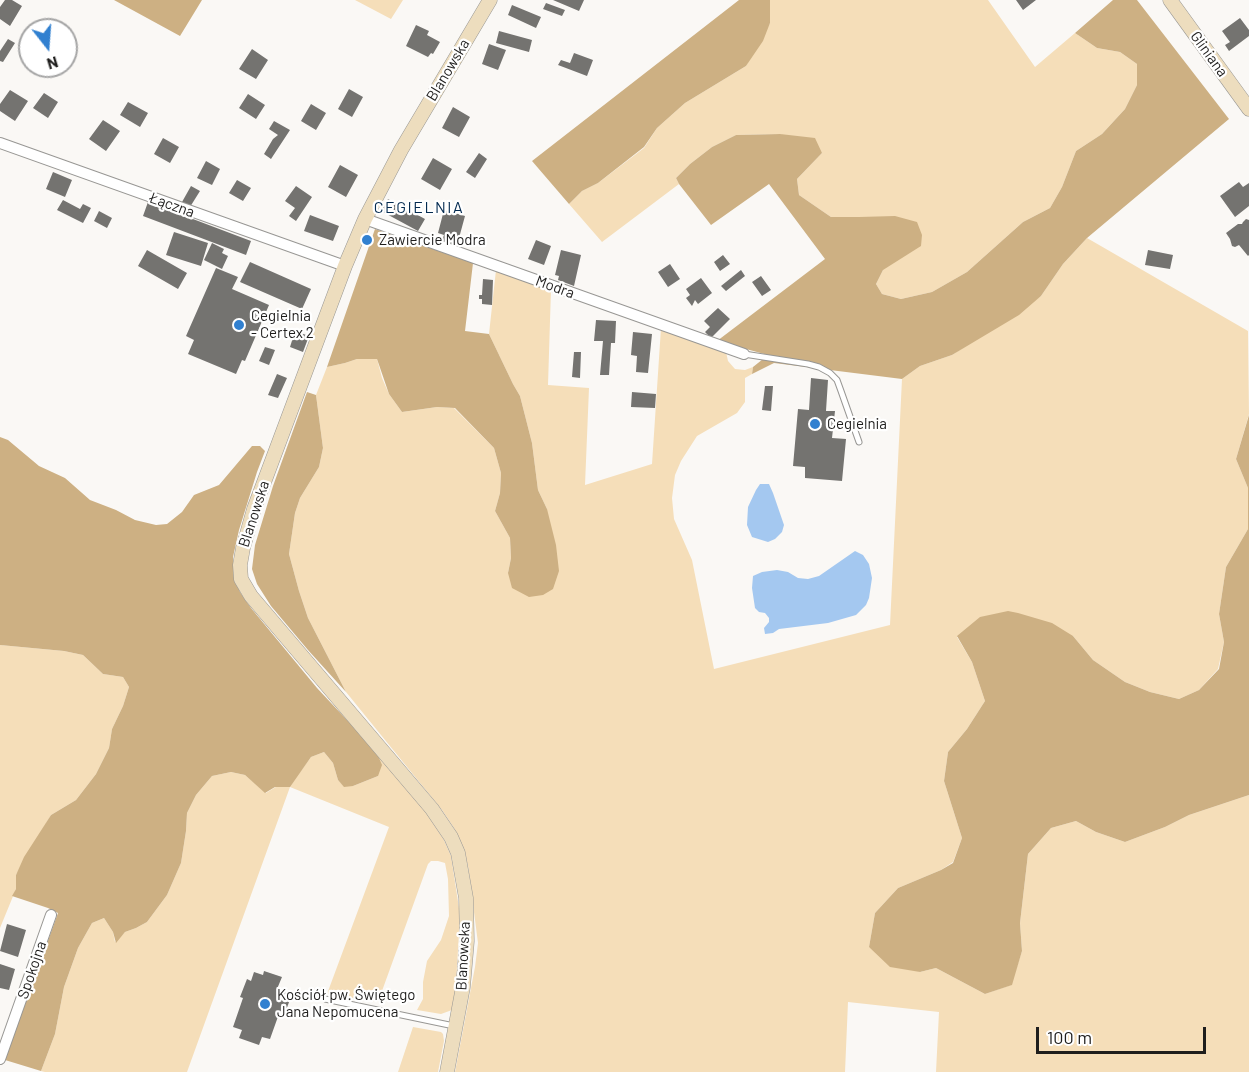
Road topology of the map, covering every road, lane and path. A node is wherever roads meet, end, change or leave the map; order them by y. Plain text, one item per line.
1 (490, 0) edge
2 (1170, 0) edge
3 (1249, 109) edge
4 (0, 142) edge
5 (366, 219) junction
6 (345, 266) junction
7 (744, 354) joint
8 (860, 442) dead end
9 (51, 915) dead end
10 (325, 999) dead end
11 (456, 1027) junction
12 (0, 1059) edge
13 (447, 1072) edge

1 - 5 street, Blanowska
2 - 3 street, Gliniana
4 - 6 street, Łączna
5 - 6 street, Blanowska
5 - 7 street, Modra
6 - 11 street, Blanowska
7 - 8 lane
9 - 12 street, Spokojna
10 - 11 lane
11 - 13 street, Blanowska

